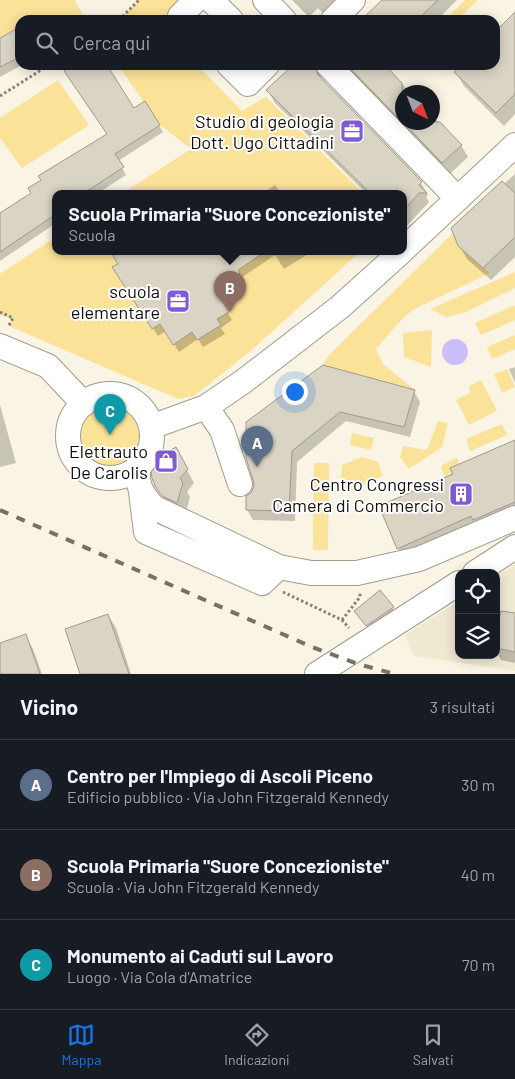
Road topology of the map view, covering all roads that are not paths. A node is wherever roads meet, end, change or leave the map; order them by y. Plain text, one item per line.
1 (196, 0) edge
2 (211, 0) edge
3 (265, 0) edge
4 (353, 0) edge
5 (181, 15) edge
6 (226, 15) edge
7 (279, 15) edge
8 (338, 15) edge
9 (234, 70) edge
10 (262, 70) edge
11 (333, 70) edge
12 (515, 144) edge
13 (458, 199) junction
14 (407, 246) edge
15 (397, 255) edge
16 (0, 346) edge
17 (84, 404) junction
18 (206, 407) junction
19 (151, 427) junction
20 (138, 468) junction
21 (240, 484) dead end
22 (141, 492) junction
23 (515, 518) edge
24 (515, 547) edge
25 (279, 567) junction
26 (481, 569) edge
27 (455, 586) edge
28 (317, 674) edge

1 - 5 street
2 - 6 street
3 - 7 street
4 - 8 street
9 - 10 street
11 - 13 street
12 - 13 street
13 - 14 street
15 - 18 street
16 - 17 street
17 - 19 street
17 - 20 street
18 - 19 street
18 - 21 street
19 - 20 street
20 - 22 street
22 - 25 street
22 - 25 street
23 - 25 street
24 - 26 street
27 - 28 street

